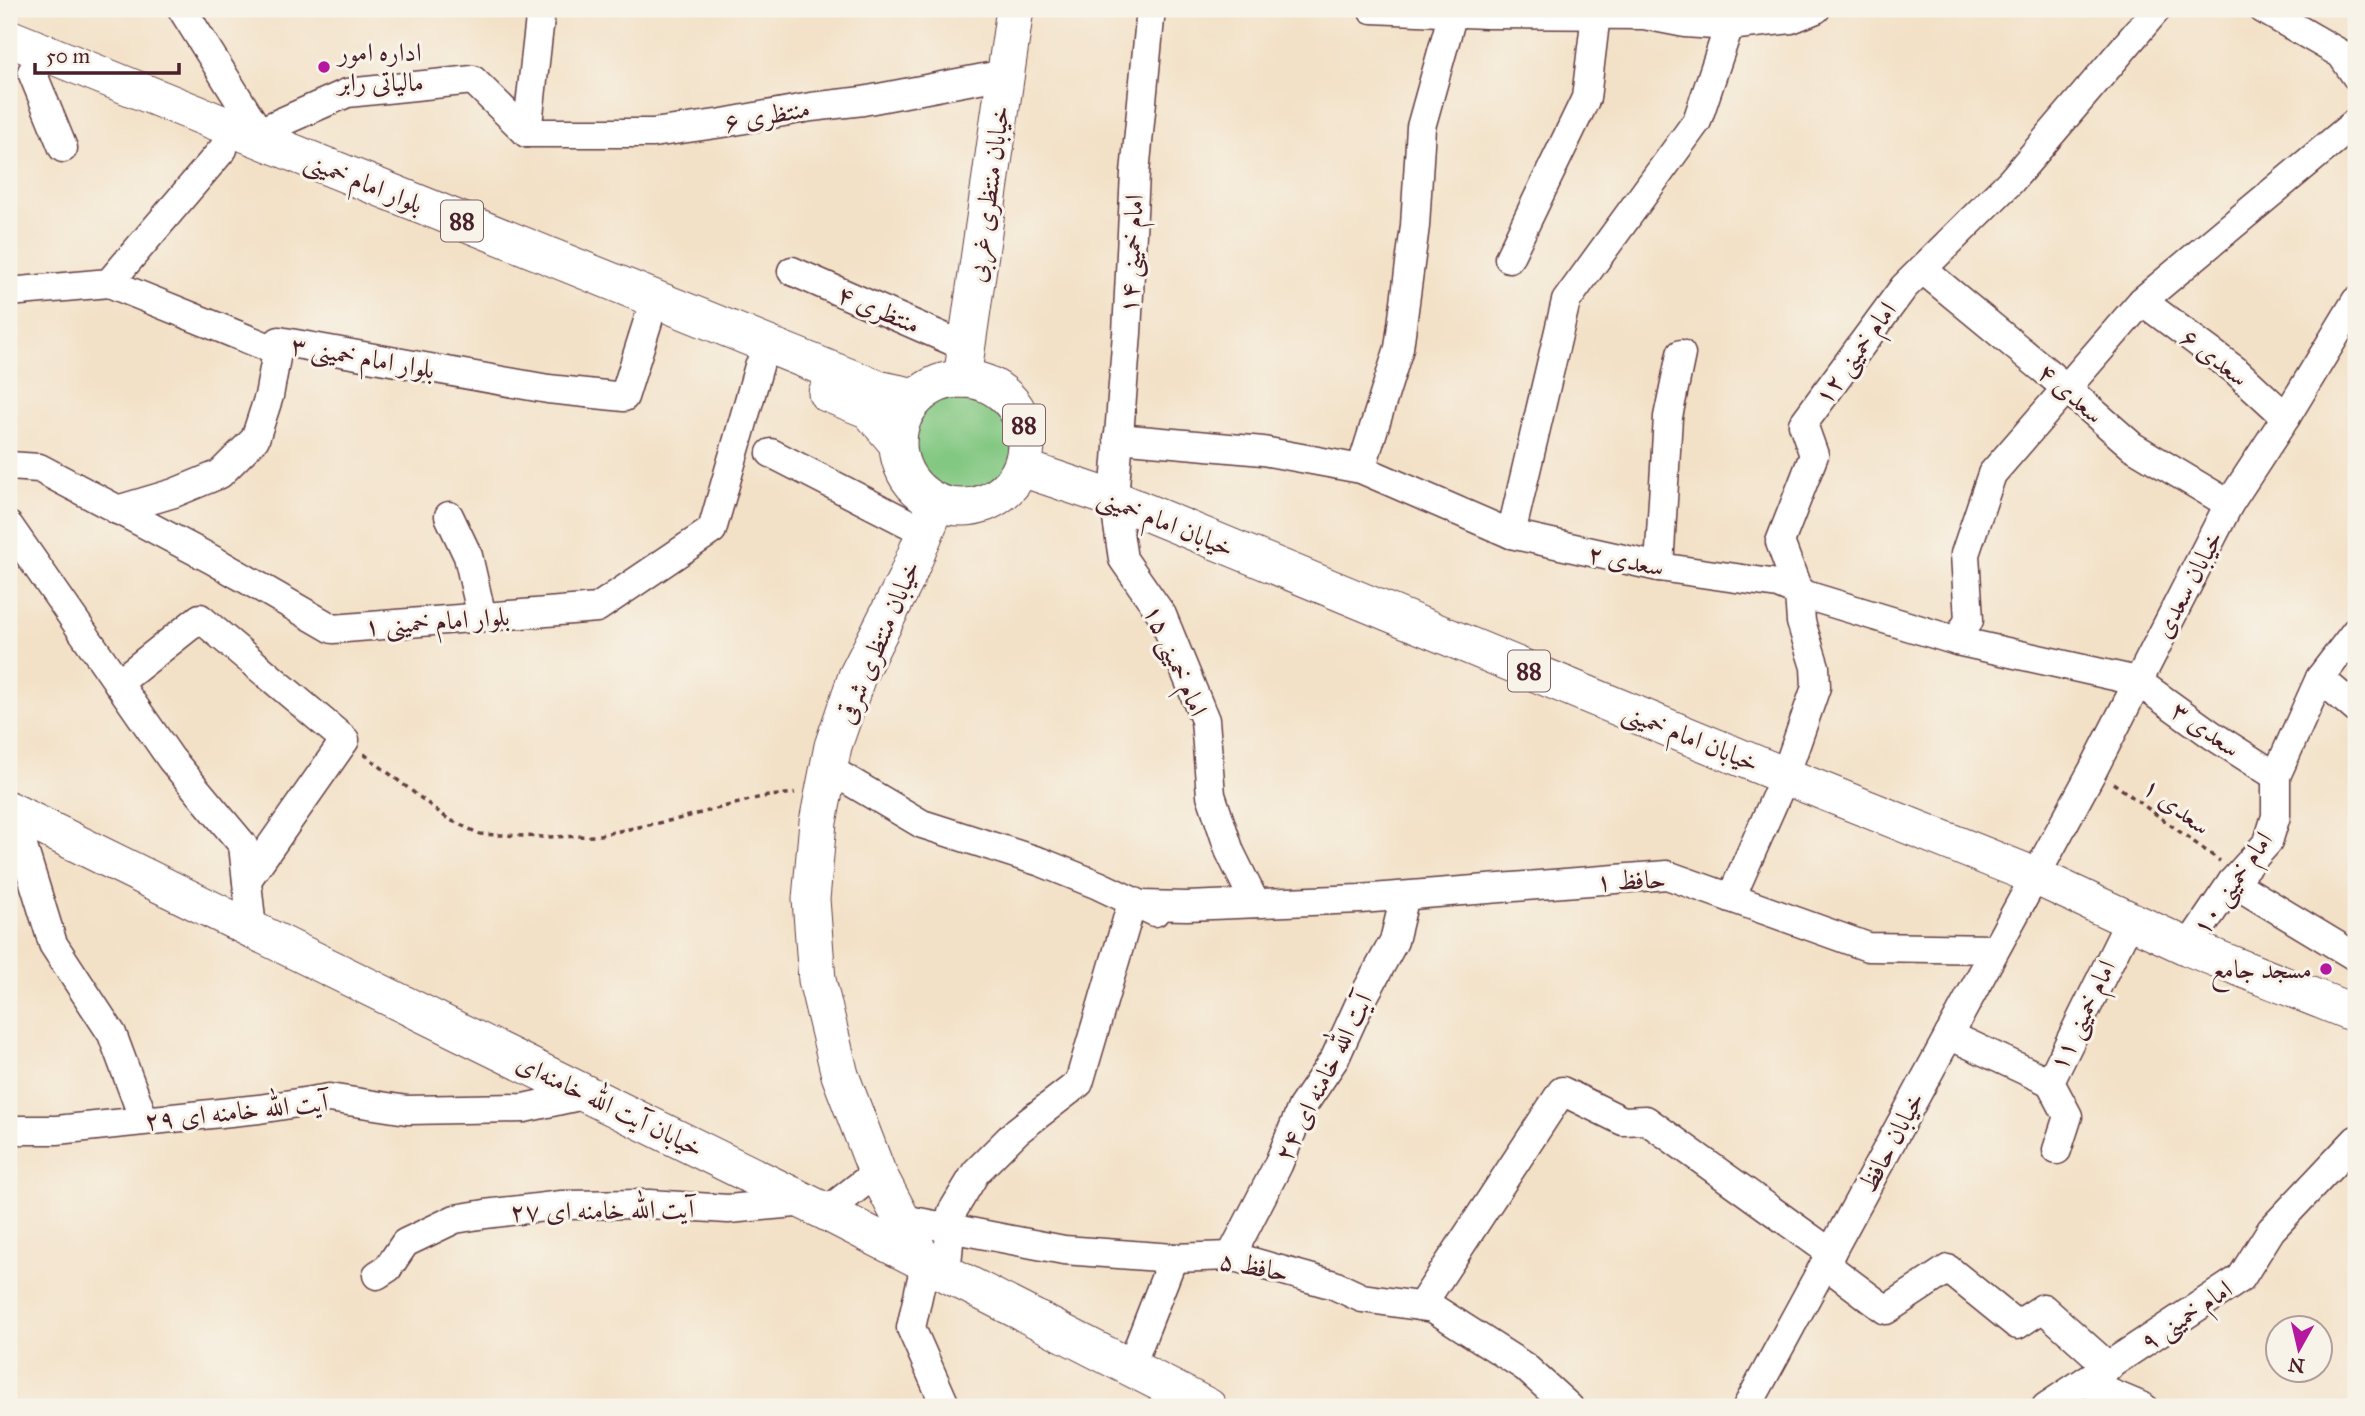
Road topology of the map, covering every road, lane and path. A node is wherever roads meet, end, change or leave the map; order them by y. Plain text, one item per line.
1 (181, 9) edge
2 (541, 9) edge
3 (1151, 9) edge
4 (1372, 9) edge
5 (1816, 9) edge
6 (2157, 9) edge
7 (2263, 9) edge
8 (1019, 10) edge
9 (1454, 10) edge
10 (1596, 15) junction
11 (1728, 26) junction
12 (9, 38) edge
13 (20, 67) edge
14 (1006, 74) junction
15 (2356, 76) edge
16 (2356, 122) edge
17 (527, 133) junction
18 (244, 139) junction
19 (63, 148) dead end
20 (1509, 258) dead end
21 (1923, 269) junction
22 (792, 271) dead end
23 (109, 283) junction
24 (9, 292) edge
25 (2142, 301) junction
26 (2356, 301) edge
27 (648, 321) junction
28 (277, 351) junction
29 (1681, 354) dead end
30 (964, 363) junction
31 (759, 366) junction
32 (2065, 387) junction
33 (916, 397) junction
34 (2286, 417) junction
35 (1118, 438) junction
36 (897, 443) junction
37 (771, 453) dead end
38 (9, 466) edge
39 (1022, 468) junction
40 (1361, 469) junction
41 (1114, 499) junction
42 (2229, 504) junction
43 (117, 510) junction
44 (449, 516) dead end
45 (931, 517) junction
46 (9, 526) edge
47 (1511, 534) junction
48 (1658, 568) junction
49 (1799, 593) junction
50 (482, 617) junction
51 (2356, 631) edge
52 (1957, 641) junction
53 (2320, 678) junction
54 (2137, 681) junction
55 (118, 682) junction
56 (2356, 709) edge
57 (355, 747) dead end
58 (2094, 768) junction
59 (1785, 776) junction
60 (2276, 776) junction
61 (827, 779) junction
62 (10, 811) edge
63 (2035, 876) junction
64 (2235, 879) junction
65 (247, 880) junction
66 (1405, 895) junction
67 (1731, 898) junction
68 (1255, 903) junction
69 (1140, 905) junction
70 (2130, 920) junction
71 (1175, 922) dead end
72 (252, 929) junction
73 (2188, 947) junction
74 (1995, 949) junction
75 (2356, 957) edge
76 (2356, 1014) edge
77 (1949, 1035) junction
78 (2050, 1082) junction
79 (588, 1094) junction
80 (144, 1120) junction
81 (9, 1130) edge
82 (2356, 1140) edge
83 (2057, 1150) dead end
84 (877, 1172) junction
85 (816, 1207) junction
86 (903, 1219) junction
87 (1231, 1256) junction
88 (1173, 1258) junction
89 (1828, 1258) junction
90 (935, 1269) junction
91 (377, 1275) dead end
92 (1421, 1306) junction
93 (1130, 1368) junction
94 (2098, 1375) junction
95 (946, 1407) edge
96 (1208, 1407) edge
97 (1569, 1407) edge
98 (1748, 1407) edge
99 (2046, 1407) edge
100 (2143, 1407) edge

1 - 18 street
2 - 17 street
3 - 35 street, امام خمینی ۱۴
4 - 9 street
5 - 11 street
6 - 21 street, امام خمینی ۱۲
7 - 15 street
8 - 14 main road, خیابان منتظری غربی
9 - 10 street
9 - 40 street
10 - 11 street
10 - 20 street
11 - 47 street
12 - 18 main road, بلوار امام خمینی / 88
13 - 18 main road, بلوار امام خمینی / 88
13 - 19 street
14 - 17 street, منتظری ۶
14 - 30 main road, خیابان منتظری غربی
16 - 25 street
17 - 18 street
18 - 23 street
18 - 27 main road, بلوار امام خمینی / 88
18 - 33 main road, بلوار امام خمینی / 88
21 - 32 street, سعدی ۴
21 - 49 street, امام خمینی ۱۲
22 - 30 street, منتظری ۴
23 - 24 street
23 - 28 street
25 - 32 street
25 - 34 street, سعدی ۶
26 - 34 street, خیابان سعدی
27 - 28 street, بلوار امام خمینی ۳
27 - 31 main road, بلوار امام خمینی / 88
28 - 43 street, بلوار امام خمینی ۳
29 - 48 street
30 - 33 main road
30 - 39 main road, 88
31 - 36 main road, بلوار امام خمینی / 88
31 - 50 street, بلوار امام خمینی ۱
32 - 42 street, سعدی ۴
32 - 52 street
33 - 36 main road
34 - 42 street, خیابان سعدی
35 - 40 street, سعدی ۲
35 - 41 street, امام خمینی ۱۴
36 - 45 main road, 88
37 - 45 street
38 - 43 street, بلوار امام خمینی ۱
39 - 41 main road, خیابان امام خمینی / 88
39 - 45 main road, 88
40 - 47 street, سعدی ۲
41 - 59 main road, خیابان امام خمینی / 88
41 - 68 street, امام خمینی ۱۵
42 - 54 street, خیابان سعدی
43 - 50 street, بلوار امام خمینی ۱
44 - 50 street
45 - 61 main road, خیابان منتظری شرقی
46 - 55 street
47 - 48 street, سعدی ۲
48 - 49 street, سعدی ۲
49 - 52 street, سعدی ۲
49 - 59 street, امام خمینی ۱۲
51 - 53 street, امام خمینی ۱۰
52 - 54 street, سعدی ۲
53 - 56 street
53 - 60 street, امام خمینی ۱۰
54 - 58 street, خیابان سعدی
54 - 60 street, سعدی ۳
55 - 65 street
55 - 65 street
57 - 61 path
58 - 63 street, خیابان سعدی
58 - 64 path, سعدی ۱
59 - 63 main road, خیابان امام خمینی / 88
59 - 67 street, امام خمینی ۱۲
60 - 64 street, امام خمینی ۱۰
61 - 69 street
61 - 84 main road, خیابان منتظری شرقی
62 - 72 main road, خیابان آیت الله خامنه‌ای
62 - 80 street
63 - 70 main road, خیابان امام خمینی / 88
63 - 74 street, خیابان حافظ
64 - 73 street, امام خمینی ۱۰
64 - 75 street
65 - 72 street
66 - 67 street, حافظ ۱
66 - 68 street, حافظ ۱
66 - 87 street, آیت الله خامنه ای ۲۴
67 - 74 street, حافظ ۱
68 - 69 street, حافظ ۱
69 - 71 street
69 - 90 street
70 - 73 main road, خیابان امام خمینی / 88
70 - 78 street, امام خمینی ۱۱
72 - 79 main road, خیابان آیت الله خامنه‌ای
73 - 76 main road, خیابان امام خمینی / 88
74 - 77 street, خیابان حافظ
77 - 78 street
77 - 89 street, خیابان حافظ
78 - 83 street, امام خمینی ۱۱
79 - 80 street, آیت الله خامنه ای ۲۹
79 - 85 main road, خیابان آیت الله خامنه‌ای
80 - 81 street, آیت الله خامنه ای ۲۹
82 - 94 street, امام خمینی ۹
84 - 85 street
84 - 86 main road, خیابان منتظری شرقی
85 - 90 main road, خیابان آیت الله خامنه‌ای
85 - 91 street, آیت الله خامنه ای ۲۷
86 - 88 street, حافظ ۵
86 - 90 main road, خیابان منتظری شرقی
87 - 88 street, حافظ ۵
87 - 92 street, حافظ ۵
88 - 93 street
89 - 92 street
89 - 94 street
89 - 98 street, خیابان حافظ
90 - 93 main road, خیابان آیت الله خامنه‌ای
90 - 95 street
92 - 97 street, حافظ ۵
93 - 96 main road, خیابان آیت الله خامنه‌ای
94 - 99 street, امام خمینی ۹
94 - 100 street

